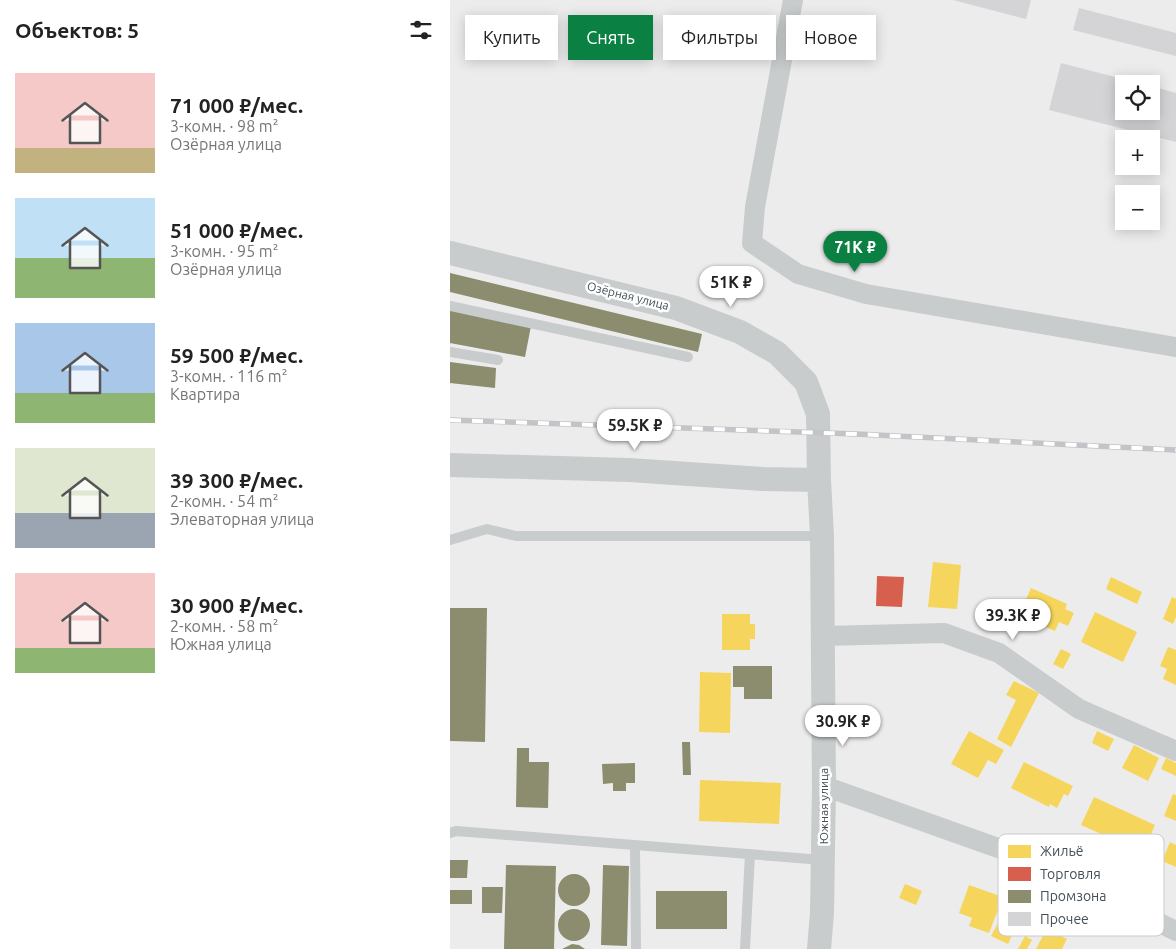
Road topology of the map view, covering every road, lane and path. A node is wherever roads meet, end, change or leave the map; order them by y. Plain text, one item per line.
1 (793, 0) edge
2 (450, 253) edge
3 (450, 306) edge
4 (1175, 348) edge
5 (450, 352) edge
6 (688, 357) dead end
7 (498, 360) dead end
8 (450, 465) edge
9 (819, 480) junction
10 (822, 539) junction
11 (450, 540) edge
12 (823, 636) junction
13 (1176, 751) edge
14 (824, 786) junction
15 (450, 832) edge
16 (635, 845) junction
17 (998, 848) edge
18 (750, 854) junction
19 (823, 860) junction
20 (1164, 925) edge
21 (1176, 931) edge
22 (636, 949) edge
23 (744, 949) edge
24 (819, 949) edge

1 - 4 street
2 - 9 street, Озёрная улица
3 - 6 lane
5 - 7 lane
8 - 9 street
9 - 10 street, Озёрная улица
10 - 11 lane
10 - 12 street, Южная улица
12 - 13 street
12 - 14 street, Южная улица
14 - 17 street
14 - 19 street, Южная улица
15 - 16 lane
16 - 18 lane
16 - 22 lane
18 - 19 lane
18 - 23 lane
19 - 24 street, Южная улица
20 - 21 street

